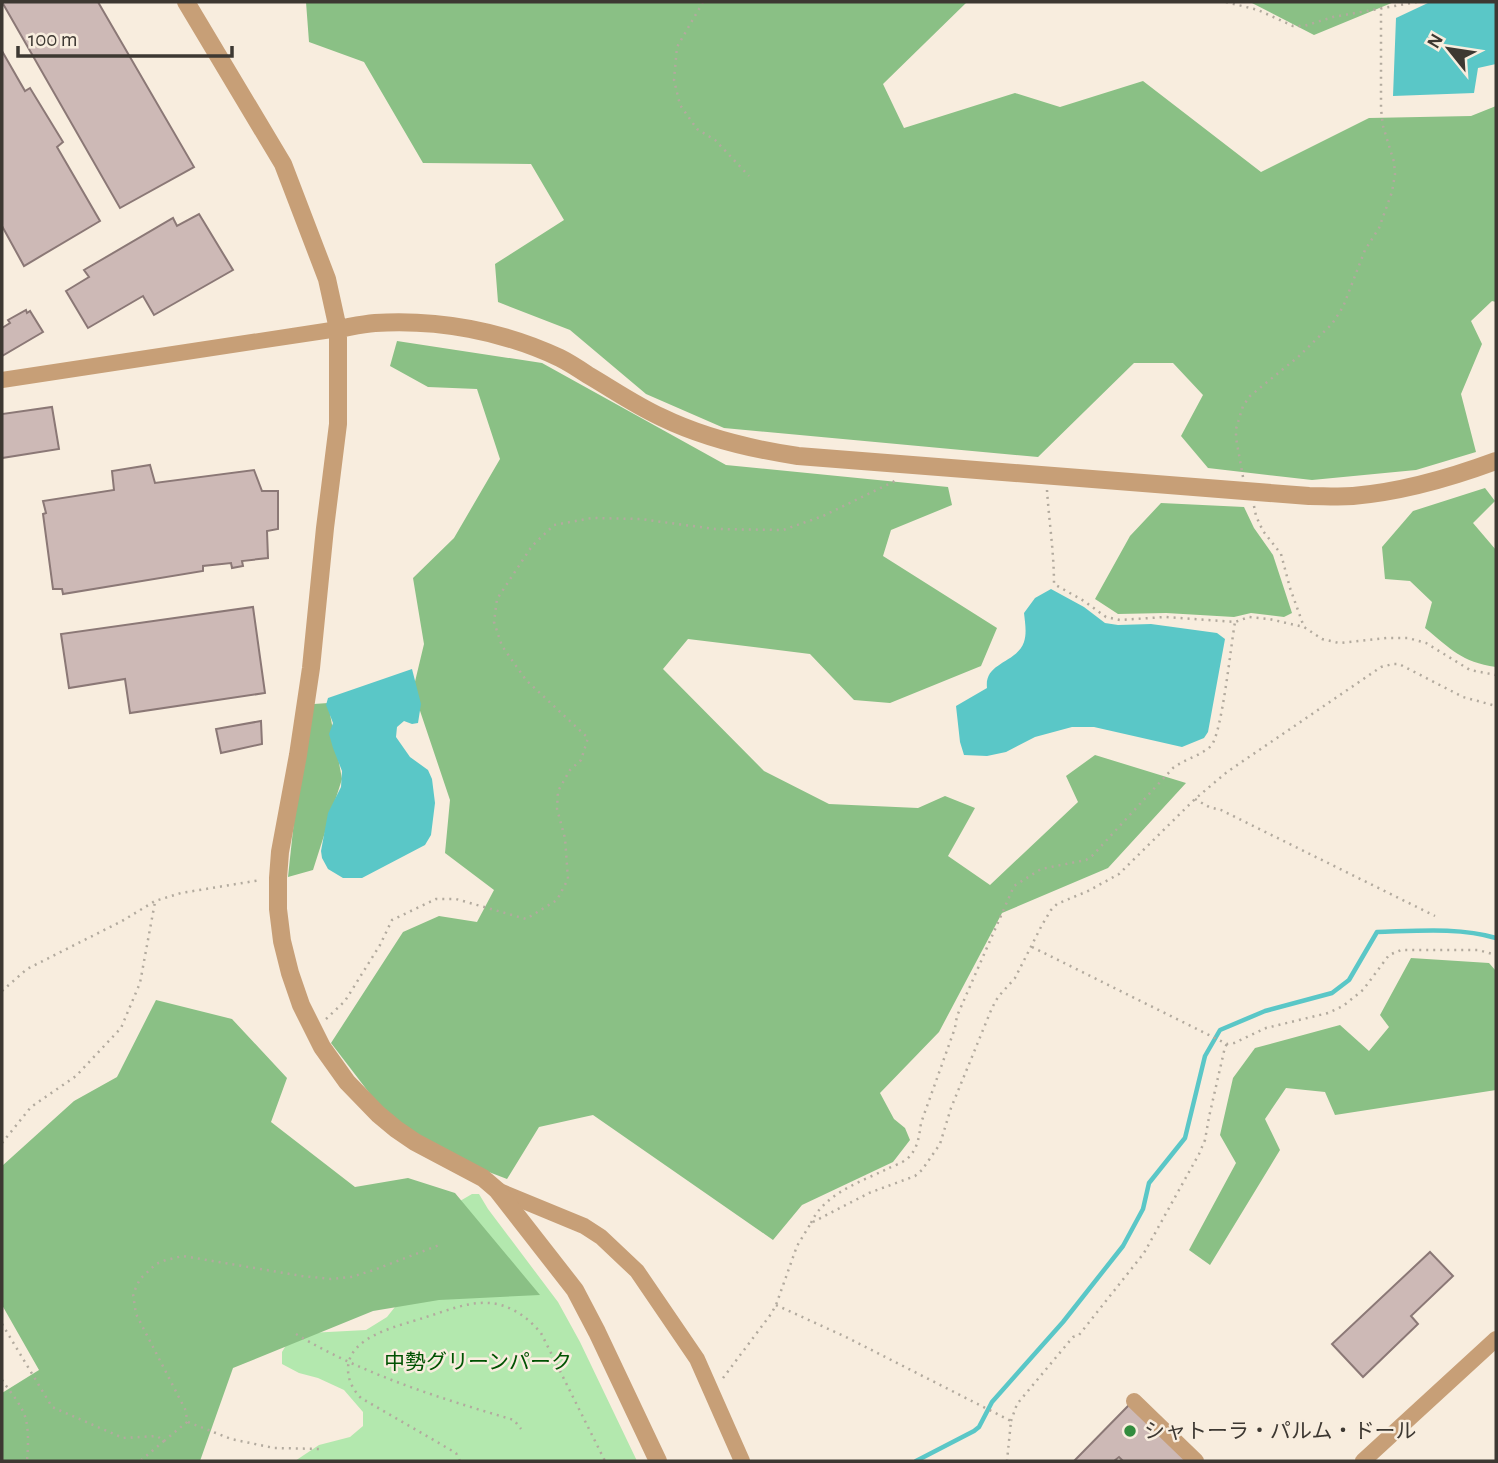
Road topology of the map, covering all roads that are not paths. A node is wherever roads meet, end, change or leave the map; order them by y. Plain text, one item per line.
1 (186, 2) edge
2 (338, 329) junction
3 (2, 380) edge
4 (1496, 461) edge
5 (497, 1190) junction
6 (1496, 1339) edge
7 (1490, 1351) edge
8 (1134, 1401) dead end
9 (658, 1461) edge
10 (742, 1461) edge
11 (1196, 1461) edge
12 (1363, 1461) edge

1 - 2 street
2 - 3 street
2 - 4 street
2 - 5 street
5 - 9 street
5 - 10 street
6 - 7 street
7 - 12 street
8 - 11 street

